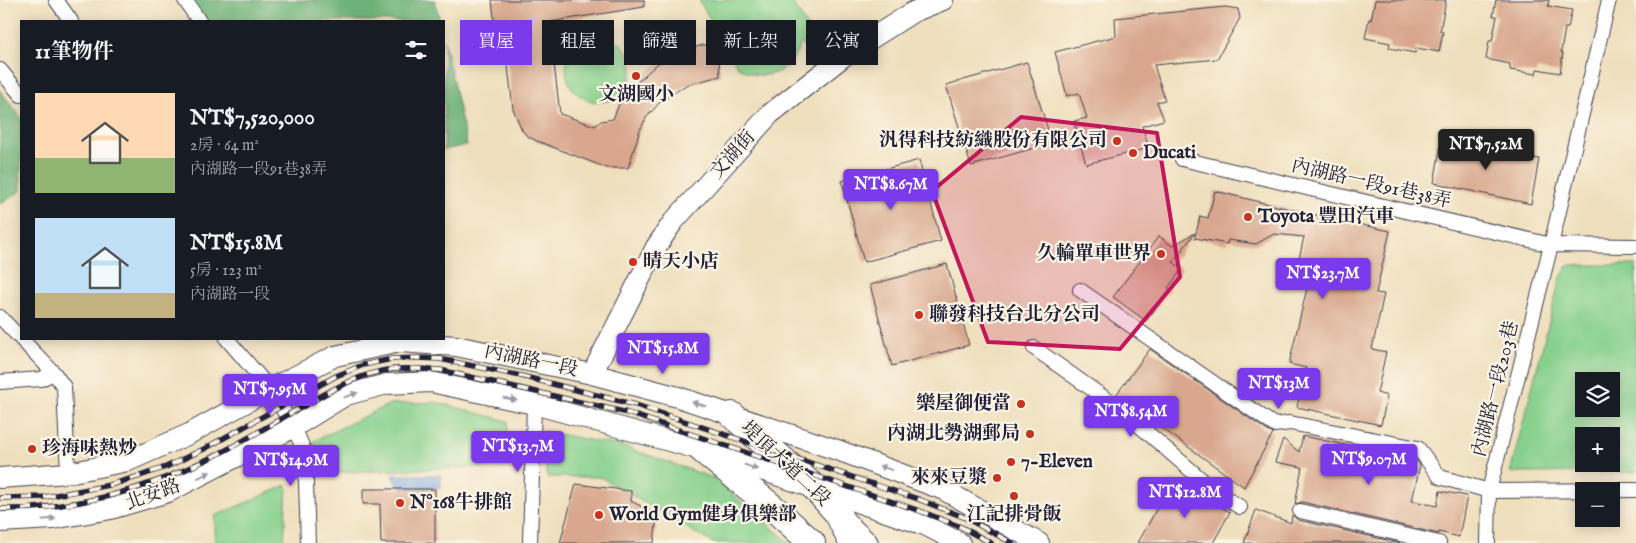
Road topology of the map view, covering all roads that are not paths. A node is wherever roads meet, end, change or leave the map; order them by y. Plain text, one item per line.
1 (56, 0) edge
2 (185, 0) edge
3 (942, 0) edge
4 (1609, 0) edge
5 (70, 20) edge
6 (198, 20) edge
7 (0, 70) edge
8 (20, 94) edge
9 (1182, 159) dead end
10 (1551, 245) junction
11 (1636, 246) edge
12 (1080, 290) dead end
13 (4, 321) edge
14 (20, 338) edge
15 (22, 340) edge
16 (229, 340) edge
17 (1034, 348) dead end
18 (54, 373) junction
19 (592, 374) junction
20 (0, 382) edge
21 (270, 389) junction
22 (534, 404) junction
23 (732, 415) junction
24 (294, 427) junction
25 (702, 450) junction
26 (68, 473) junction
27 (0, 478) edge
28 (816, 489) junction
29 (1636, 490) edge
30 (1489, 491) junction
31 (1240, 507) dead end
32 (1300, 511) dead end
33 (838, 514) junction
34 (0, 522) edge
35 (924, 534) edge
36 (308, 543) edge
37 (530, 543) edge
38 (812, 543) edge
39 (852, 543) edge
40 (868, 543) edge
41 (960, 543) edge
42 (1039, 543) edge
43 (1439, 543) edge
44 (1488, 543) edge

1 - 5 street
2 - 6 street
3 - 19 main road, 文湖街
4 - 10 street, 內湖路一段203巷
7 - 8 street
9 - 10 street, 內湖路一段91巷38弄
10 - 11 street, 內湖路一段91巷38弄
10 - 30 street, 內湖路一段203巷
12 - 30 street
13 - 14 street
15 - 18 street
16 - 21 street
17 - 31 street
18 - 20 street
18 - 26 street
19 - 21 main road, 內湖路一段
23 -> 19 main road, 內湖路一段
21 - 24 street
21 - 26 main road
24 -> 22 main road
22 - 25 main road
22 - 37 street
23 - 28 highway, 堤頂大道二段
42 -> 23 main road, 內湖路一段
34 -> 24 main road, 北安路
24 - 36 street
25 -> 28 main road
25 - 38 highway, 堤頂大道二段
26 - 27 main road
28 - 33 highway, 堤頂大道二段
28 - 35 main road
29 - 30 street
30 - 44 street, 內湖路一段203巷
32 - 43 street
33 - 39 highway, 堤頂大道二段
33 - 40 main road, 堤頂大道二段
35 - 41 main road

